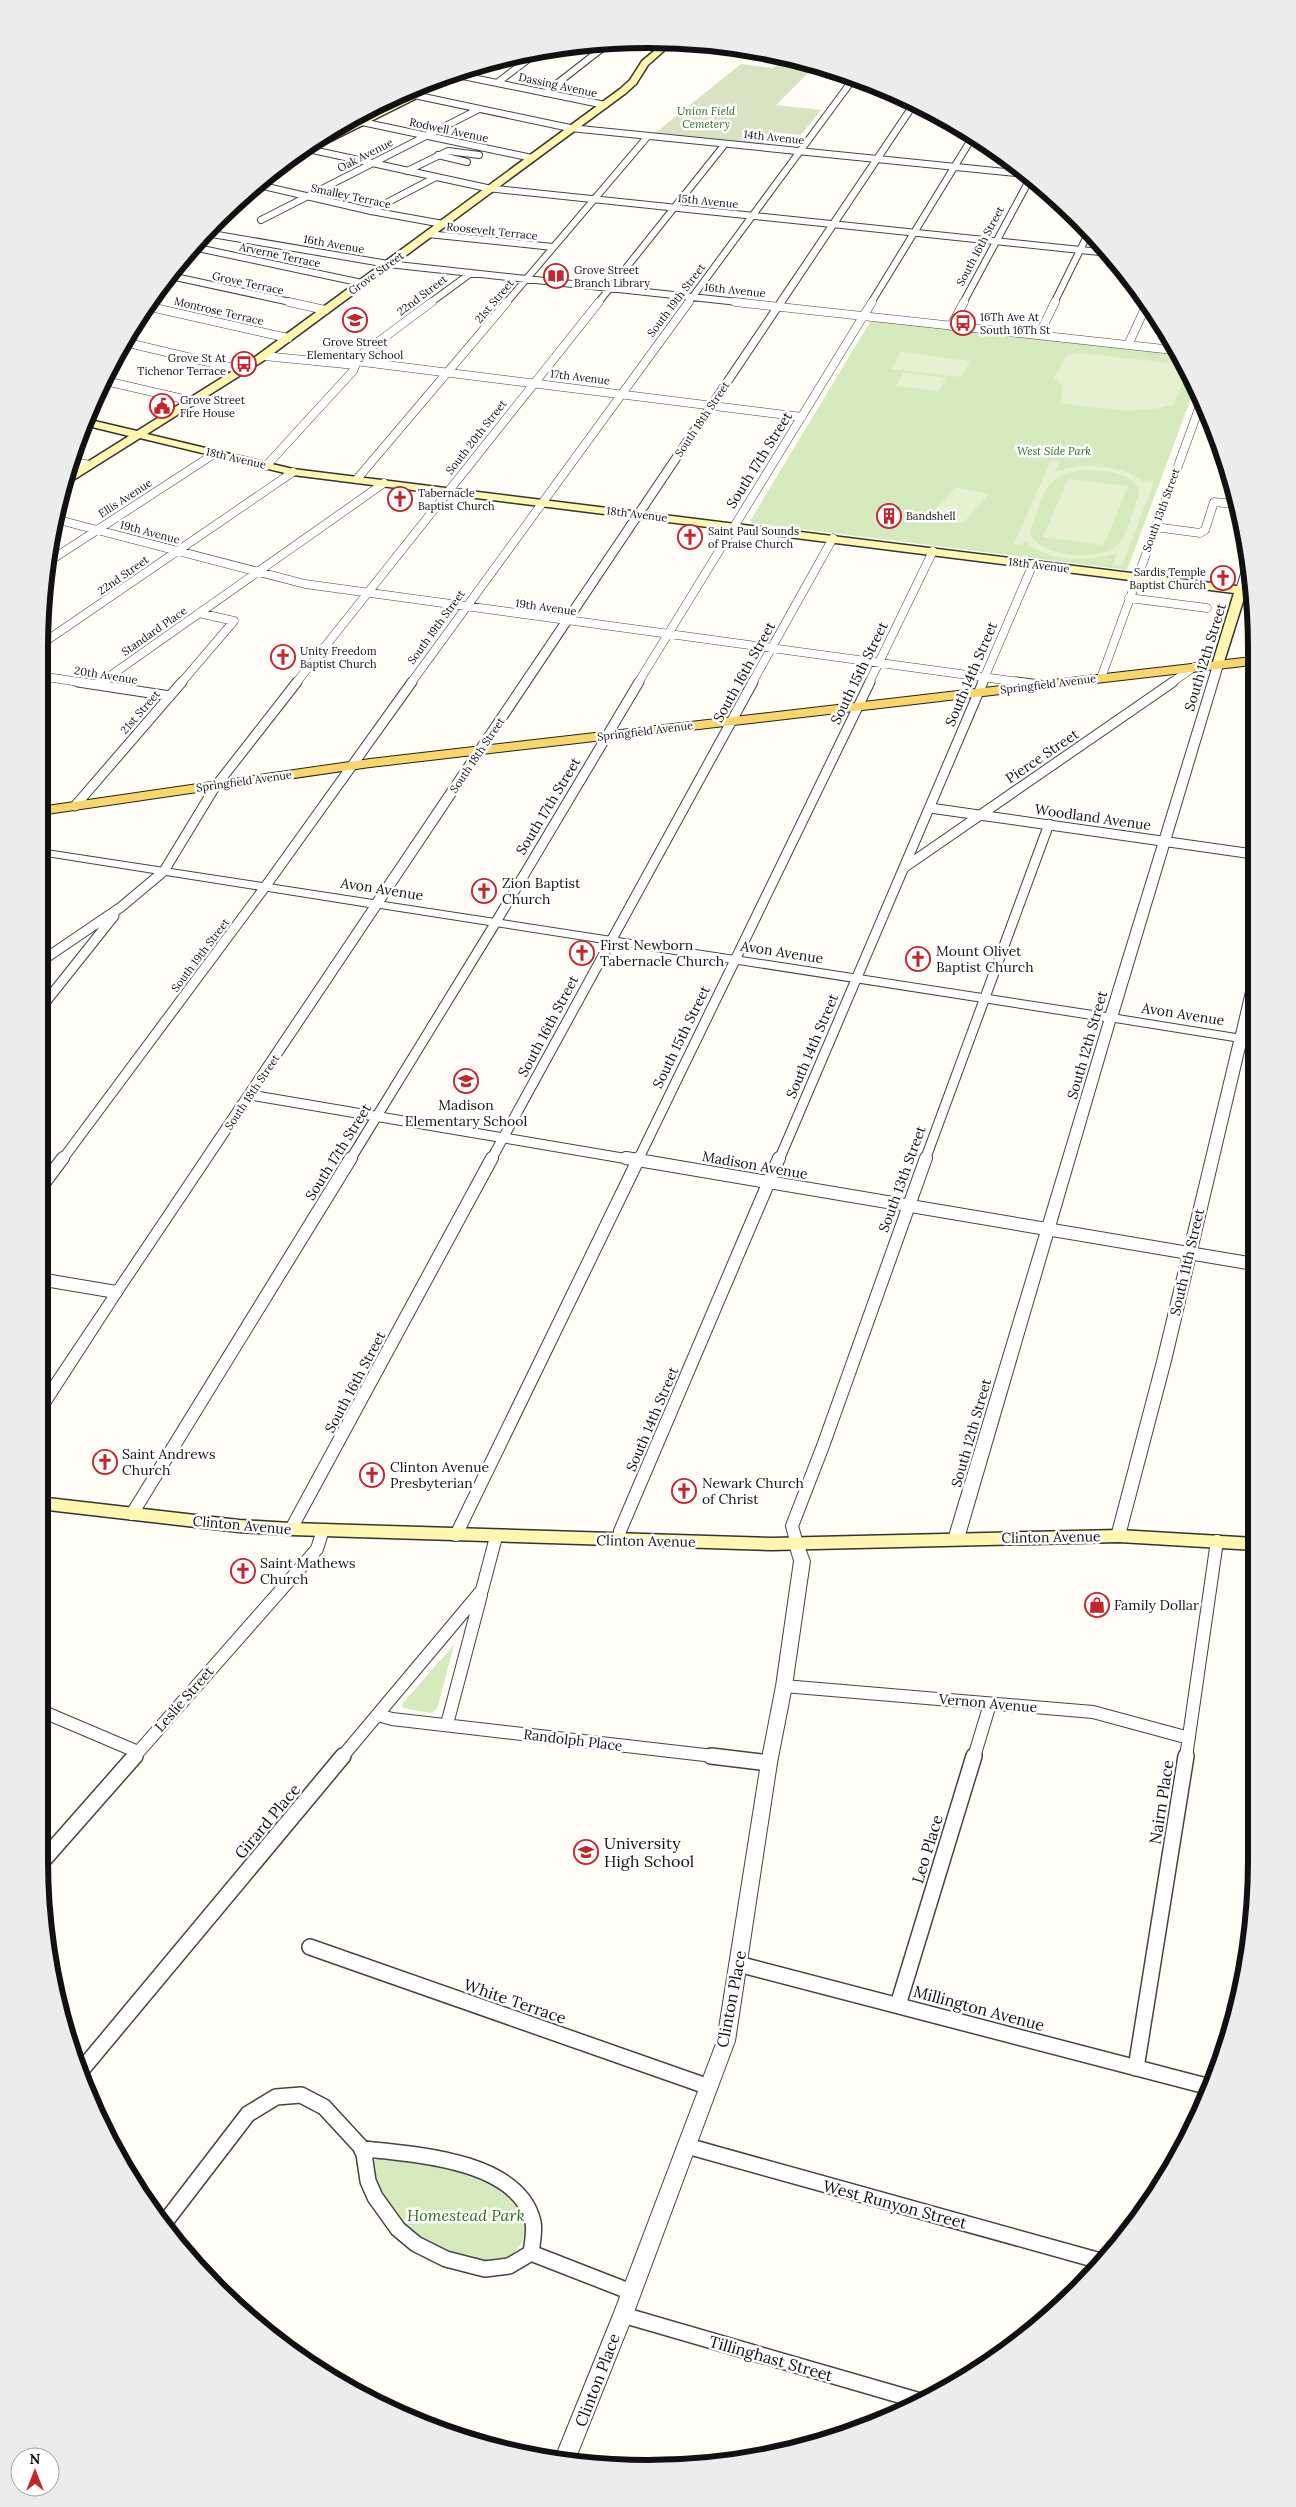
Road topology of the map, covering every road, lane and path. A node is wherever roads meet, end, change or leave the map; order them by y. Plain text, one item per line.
1 (661, 48) edge
2 (600, 50) edge
3 (527, 60) edge
4 (464, 76) edge
5 (497, 83) junction
6 (851, 83) edge
7 (545, 93) junction
8 (417, 94) edge
9 (605, 105) junction
10 (385, 108) edge
11 (911, 108) edge
12 (479, 109) junction
13 (362, 122) junction
14 (573, 128) junction
15 (340, 133) edge
16 (426, 136) junction
17 (648, 136) junction
18 (970, 141) edge
19 (725, 144) junction
20 (313, 150) edge
21 (800, 151) junction
22 (438, 155) junction
23 (479, 155) dead end
24 (532, 158) junction
25 (876, 159) junction
26 (467, 162) dead end
27 (372, 163) junction
28 (954, 167) junction
29 (407, 171) junction
30 (1015, 173) edge
31 (436, 177) junction
32 (1028, 183) edge
33 (265, 186) edge
34 (491, 189) junction
35 (306, 196) junction
36 (593, 199) junction
37 (674, 208) junction
38 (371, 211) junction
39 (752, 216) junction
40 (261, 220) dead end
41 (443, 224) junction
42 (832, 224) junction
43 (913, 233) junction
44 (213, 234) edge
45 (428, 234) junction
46 (1086, 238) edge
47 (996, 242) junction
48 (553, 247) junction
49 (200, 249) edge
50 (1080, 250) junction
51 (1099, 252) edge
52 (388, 264) junction
53 (471, 273) junction
54 (175, 278) edge
55 (527, 279) junction
56 (362, 283) junction
57 (610, 288) junction
58 (692, 297) junction
59 (778, 306) junction
60 (154, 308) edge
61 (325, 310) junction
62 (1144, 310) edge
63 (864, 316) junction
64 (951, 326) junction
65 (1038, 335) junction
66 (288, 338) junction
67 (131, 344) edge
68 (1128, 345) junction
69 (1169, 350) edge
70 (264, 356) junction
71 (355, 363) junction
72 (242, 370) junction
73 (449, 372) junction
74 (109, 382) edge
75 (535, 383) junction
76 (621, 394) junction
77 (192, 401) junction
78 (712, 405) junction
79 (1199, 409) edge
80 (802, 417) junction
81 (91, 423) edge
82 (138, 435) junction
83 (214, 454) junction
84 (77, 462) edge
85 (89, 465) junction
86 (266, 466) junction
87 (293, 472) junction
88 (73, 475) edge
89 (357, 479) junction
90 (384, 483) junction
91 (450, 490) junction
92 (541, 502) junction
93 (1231, 504) edge
94 (639, 514) junction
95 (61, 521) edge
96 (734, 526) junction
97 (1155, 527) junction
98 (97, 530) junction
99 (833, 538) junction
100 (177, 551) junction
101 (933, 551) junction
102 (55, 557) edge
103 (1033, 564) junction
104 (258, 572) junction
105 (1137, 577) junction
106 (1246, 591) edge
107 (1245, 593) edge
108 (365, 594) junction
109 (1129, 598) junction
110 (464, 608) junction
111 (1207, 608) dead end
112 (199, 613) junction
113 (566, 621) junction
114 (668, 635) junction
115 (48, 640) edge
116 (772, 649) junction
117 (1248, 661) edge
118 (879, 663) junction
119 (1218, 665) junction
120 (1194, 668) junction
121 (48, 677) edge
122 (986, 678) junction
123 (1101, 678) junction
124 (97, 685) junction
125 (1040, 685) junction
126 (980, 692) junction
127 (170, 696) junction
128 (857, 707) junction
129 (732, 721) junction
130 (606, 736) junction
131 (480, 750) junction
132 (350, 766) junction
133 (216, 785) junction
134 (75, 806) junction
135 (930, 808) junction
136 (48, 810) edge
137 (980, 815) junction
138 (1049, 824) junction
139 (1163, 841) junction
140 (48, 853) edge
141 (1248, 853) edge
142 (905, 867) junction
143 (164, 871) junction
144 (264, 887) junction
145 (377, 904) junction
146 (121, 907) junction
147 (496, 922) junction
148 (610, 940) junction
149 (48, 957) edge
150 (734, 959) junction
151 (857, 978) junction
152 (983, 998) junction
153 (48, 999) edge
154 (1110, 1018) junction
155 (1247, 1039) edge
156 (250, 1095) junction
157 (376, 1116) junction
158 (504, 1138) junction
159 (637, 1160) junction
160 (48, 1179) edge
161 (770, 1182) junction
162 (909, 1206) junction
163 (1048, 1230) junction
164 (1189, 1253) junction
165 (1248, 1263) edge
166 (48, 1281) edge
167 (116, 1292) junction
168 (48, 1397) edge
169 (48, 1504) edge
170 (132, 1514) junction
171 (292, 1529) junction
172 (323, 1530) junction
173 (456, 1535) junction
174 (1119, 1536) junction
175 (496, 1537) junction
176 (956, 1539) junction
177 (619, 1541) junction
178 (1217, 1541) junction
179 (1248, 1543) edge
180 (797, 1544) junction
181 (482, 1590) junction
182 (784, 1686) junction
183 (990, 1704) junction
184 (48, 1714) edge
185 (378, 1715) junction
186 (447, 1724) junction
187 (1189, 1738) junction
188 (138, 1752) junction
189 (769, 1763) junction
190 (48, 1855) edge
191 (310, 1947) dead end
192 (738, 1964) junction
193 (898, 2006) junction
194 (84, 2066) edge
195 (1136, 2068) junction
196 (1204, 2086) edge
197 (709, 2087) junction
198 (686, 2146) junction
199 (363, 2149) junction
200 (167, 2219) edge
201 (531, 2253) junction
202 (1095, 2259) edge
203 (631, 2292) junction
204 (623, 2315) junction
205 (912, 2399) edge
206 (568, 2454) edge

1 - 9 main road, Grove Street
2 - 7 street
3 - 5 street
4 - 5 street, Dassing Avenue
5 - 7 street, Dassing Avenue
6 - 21 street, South 19th Street
7 - 9 street, Dassing Avenue
8 - 12 street, 14th Avenue
9 - 14 main road, Grove Street
10 - 13 main road
11 - 25 street, South 18th Street
12 - 14 street, 14th Avenue
12 - 16 street, Oak Avenue
13 - 15 main road
13 - 16 street, Rodwell Avenue
14 - 17 street, 14th Avenue
14 - 24 main road, Grove Street
16 - 24 street, Rodwell Avenue
16 - 27 street, Oak Avenue
17 - 19 street, 14th Avenue
17 - 36 street, 21st Street
18 - 28 street, South 17th Street
19 - 21 street, 14th Avenue
19 - 37 street, South 20th Street
20 - 27 street, 15th Avenue
21 - 25 street, 14th Avenue
21 - 39 street, South 19th Street
22 - 23 street
22 - 26 street
22 - 29 street
24 - 34 main road, Grove Street
25 - 28 street, 14th Avenue
25 - 42 street, South 18th Street
27 - 29 street, 15th Avenue
27 - 35 street, Oak Avenue
28 - 30 street, 14th Avenue
28 - 43 street, South 17th Street
29 - 31 street, 15th Avenue
31 - 34 street, 15th Avenue
31 - 38 street
32 - 47 street, South 16th Street
33 - 35 street, Smalley Terrace
34 - 36 street, 15th Avenue
34 - 41 main road, Grove Street
35 - 38 street, Smalley Terrace
35 - 40 street, Oak Avenue
36 - 37 street, 15th Avenue
36 - 48 street, 21st Street
37 - 39 street, 15th Avenue
37 - 57 street, South 20th Street
38 - 41 street, Smalley Terrace
39 - 42 street, 15th Avenue
39 - 58 street, South 19th Street
41 - 45 main road, Grove Street
42 - 43 street, 15th Avenue
42 - 59 street, South 18th Street
43 - 47 street, 15th Avenue
43 - 63 street, South 17th Street
44 - 52 street, 16th Avenue
45 - 48 street, Roosevelt Terrace
45 - 52 main road, Grove Street
46 - 50 street
47 - 50 street, 15th Avenue
47 - 64 street, South 16th Street
48 - 55 street, 21st Street
49 - 56 street, Arverne Terrace
50 - 51 street, 15th Avenue
50 - 65 street
52 - 53 street, 16th Avenue
52 - 56 main road, Grove Street
53 - 55 street, 16th Avenue
53 - 71 street, 22nd Street
54 - 61 street, Grove Terrace
55 - 57 street, 16th Avenue
55 - 73 street, 21st Street
56 - 61 main road, Grove Street
57 - 58 street, 16th Avenue
57 - 75 street, South 20th Street
58 - 59 street, 16th Avenue
58 - 76 street, South 19th Street
59 - 63 street, 16th Avenue
59 - 78 street, South 18th Street
60 - 66 street, Montrose Terrace
61 - 66 main road, Grove Street
62 - 68 street
63 - 64 street, 16th Avenue
63 - 80 street, South 17th Street
64 - 65 street, 16th Avenue
65 - 68 street, 16th Avenue
66 - 70 main road, Grove Street
67 - 72 street
68 - 69 street, 16th Avenue
70 - 71 street, 17th Avenue
70 - 72 main road, Grove Street
71 - 73 street, 17th Avenue
71 - 86 street, 22nd Street
72 - 77 main road, Grove Street
73 - 75 street, 17th Avenue
73 - 89 street, 21st Street
74 - 77 street
75 - 76 street, 17th Avenue
75 - 91 street, South 20th Street
76 - 78 street, 17th Avenue
76 - 92 street, South 19th Street
77 - 82 main road, Grove Street
78 - 80 street, 17th Avenue
78 - 94 street, South 18th Street
79 - 97 street, South 13th Street
80 - 96 street, South 17th Street
81 - 82 main road, 18th Avenue
82 - 83 main road, 18th Avenue
82 - 85 main road, Grove Street
83 - 86 main road, 18th Avenue
83 - 98 street, Ellis Avenue
84 - 85 street
85 - 88 main road, Grove Street
86 - 87 main road, 18th Avenue
87 - 89 main road, 18th Avenue
87 - 100 street, 22nd Street
89 - 90 main road, 18th Avenue
90 - 91 main road, 18th Avenue
90 - 104 street
91 - 92 main road, 18th Avenue
91 - 108 street, South 20th Street
92 - 94 main road, 18th Avenue
92 - 110 street, South 19th Street
93 - 97 street
94 - 96 main road, 18th Avenue
94 - 113 street, South 18th Street
95 - 98 street, 19th Avenue
96 - 99 main road, 18th Avenue
96 - 114 street, South 17th Street
97 - 105 street, South 13th Street
98 - 100 street, 19th Avenue
98 - 102 street, Ellis Avenue
99 - 101 main road, 18th Avenue
99 - 116 street, South 16th Street
100 - 104 street, 19th Avenue
100 - 115 street, 22nd Street
101 - 103 main road, 18th Avenue
101 - 118 street, South 15th Street
103 - 105 main road, 18th Avenue
103 - 122 street, South 14th Street
104 - 108 street, 19th Avenue
104 - 112 street
105 - 106 main road, 18th Avenue
105 - 109 street, South 13th Street
107 - 119 main road, South 12th Street
108 - 110 street, 19th Avenue
108 - 133 street, South 20th Street
109 - 111 street
109 - 123 street, South 13th Street
110 - 113 street, 19th Avenue
110 - 132 street, South 19th Street
112 - 124 street, Standard Place
112 - 127 street, 21st Street
113 - 114 street, 19th Avenue
113 - 131 street, South 18th Street
114 - 116 street, 19th Avenue
114 - 130 street, South 17th Street
116 - 118 street, 19th Avenue
116 - 129 street, South 16th Street
117 - 119 main road, Springfield Avenue
118 - 122 street, 19th Avenue
118 - 128 street, South 15th Street
119 - 120 main road, Springfield Avenue
119 - 139 street, South 12th Street
120 - 123 main road, Springfield Avenue
120 - 137 street, Pierce Street
121 - 124 street, 20th Avenue
122 - 125 street, 19th Avenue
122 - 126 street, South 14th Street
123 - 125 main road, Springfield Avenue
124 - 127 street, 20th Avenue
125 - 126 main road, Springfield Avenue
126 - 128 main road, Springfield Avenue
126 - 135 street, South 14th Street
127 - 134 street, 21st Street
128 - 129 main road, Springfield Avenue
128 - 150 street, South 15th Street
129 - 130 main road, Springfield Avenue
129 - 148 street, South 16th Street
130 - 131 main road, Springfield Avenue
130 - 147 street, South 17th Street
131 - 132 main road, Springfield Avenue
131 - 145 street, South 18th Street
132 - 133 main road, Springfield Avenue
132 - 144 street, South 19th Street
133 - 134 main road, Springfield Avenue
133 - 143 street, South 20th Street
134 - 136 main road, Springfield Avenue
135 - 137 street, Woodland Avenue
135 - 142 street, South 14th Street
137 - 138 street, Woodland Avenue
137 - 142 street, Pierce Street
138 - 139 street, Woodland Avenue
138 - 152 street, South 13th Street
139 - 141 street, Woodland Avenue
139 - 154 street, South 12th Street
140 - 143 street, Avon Avenue
142 - 151 street, South 14th Street
143 - 144 street, Avon Avenue
143 - 146 street, South 20th Street
144 - 145 street, Avon Avenue
144 - 160 street, South 19th Street
145 - 147 street, Avon Avenue
145 - 156 street, South 18th Street
146 - 149 street
146 - 153 street
147 - 148 street, Avon Avenue
147 - 157 street, South 17th Street
148 - 150 street, Avon Avenue
148 - 158 street, South 16th Street
150 - 151 street, Avon Avenue
150 - 159 street, South 15th Street
151 - 152 street, Avon Avenue
151 - 161 street, South 14th Street
152 - 154 street, Avon Avenue
152 - 162 street, South 13th Street
154 - 155 street, Avon Avenue
154 - 163 street, South 12th Street
155 - 164 street, South 11th Street
156 - 157 street, Madison Avenue
156 - 167 street, South 18th Street
157 - 158 street, Madison Avenue
157 - 170 street, South 17th Street
158 - 159 street, Madison Avenue
158 - 171 street, South 16th Street
159 - 161 street, Madison Avenue
159 - 173 street, South 15th Street
161 - 162 street, Madison Avenue
161 - 177 street, South 14th Street
162 - 163 street, Madison Avenue
162 - 180 street, South 13th Street
163 - 164 street, Madison Avenue
163 - 176 street, South 12th Street
164 - 165 street, Madison Avenue
164 - 174 street, South 11th Street
166 - 167 street
167 - 168 street, South 18th Street
169 - 170 main road, Clinton Avenue
170 - 171 main road, Clinton Avenue
171 - 172 main road, Clinton Avenue
172 - 173 main road, Clinton Avenue
172 - 188 street, Leslie Street
173 - 175 main road, Clinton Avenue
174 - 176 main road, Clinton Avenue
174 - 178 main road, Clinton Avenue
175 - 177 main road, Clinton Avenue
175 - 181 street, Girard Place
176 - 180 main road, Clinton Avenue
177 - 180 main road, Clinton Avenue
178 - 179 main road, Clinton Avenue
178 - 187 street, Nairn Place
180 - 182 street, Clinton Place
181 - 185 street, Girard Place
181 - 186 street, Girard Place
182 - 183 street, Vernon Avenue
182 - 189 street, Clinton Place
183 - 187 street, Vernon Avenue
183 - 193 street, Leo Place
184 - 188 street
185 - 186 street, Randolph Place
185 - 194 street, Girard Place
186 - 189 street, Randolph Place
187 - 195 street, Nairn Place
188 - 190 street, Leslie Street
189 - 192 street, Clinton Place
191 - 197 street, White Terrace
192 - 193 street, Millington Avenue
192 - 197 street, Clinton Place
193 - 195 street, Millington Avenue
195 - 196 street, Millington Avenue
197 - 198 street, Clinton Place
198 - 202 street, West Runyon Street
198 - 203 street, Clinton Place
199 - 200 street
199 - 201 street
199 - 201 street
201 - 203 street
203 - 204 street, Clinton Place
204 - 205 street, Tillinghast Street
204 - 206 street, Clinton Place

